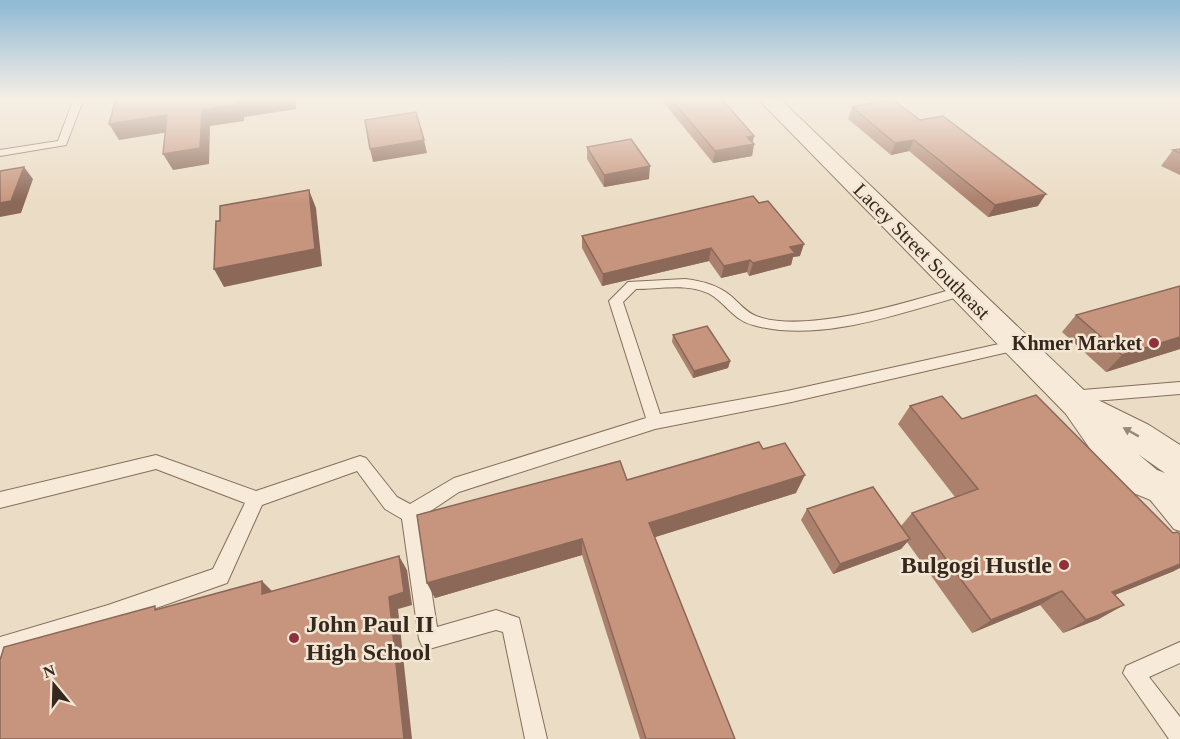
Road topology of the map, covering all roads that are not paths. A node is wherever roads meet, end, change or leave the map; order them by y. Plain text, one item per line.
1 (66, 132) edge
2 (802, 132) edge
3 (0, 153) edge
4 (963, 291) junction
5 (1017, 345) junction
6 (1180, 388) edge
7 (1074, 401) junction
8 (655, 422) junction
9 (1180, 464) edge
10 (1144, 481) junction
11 (1180, 496) edge
12 (256, 499) junction
13 (0, 500) edge
14 (410, 514) junction
15 (1180, 523) edge
16 (0, 648) edge
17 (1180, 652) edge
18 (1180, 735) edge
19 (536, 739) edge

1 - 3 lane
2 - 4 street, Lacey Street Southeast
4 - 5 street, Lacey Street Southeast
4 - 8 lane
5 - 7 street, Lacey Street Southeast
5 - 8 lane
6 - 7 lane
9 -> 7 street, Lacey Street Southeast
7 - 10 street, Lacey Street Southeast
8 - 14 lane
10 - 11 street, Lacey Street Southeast
10 - 15 lane
12 - 13 lane
12 - 14 lane
12 - 16 lane
14 - 19 lane
17 - 18 lane

